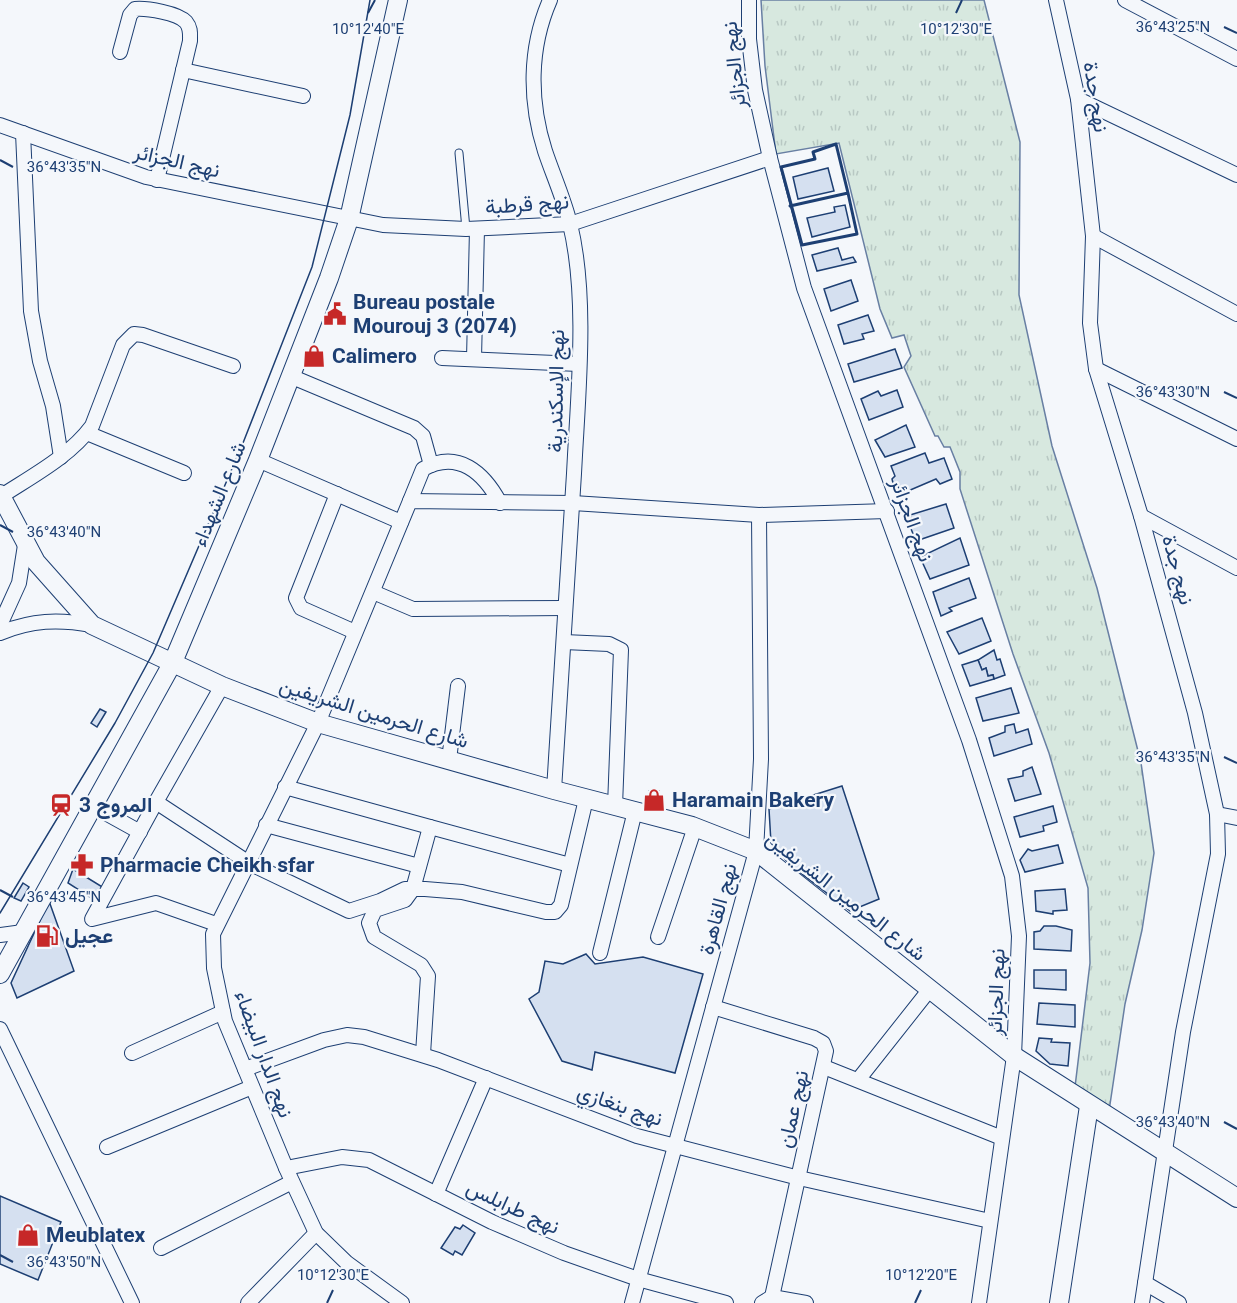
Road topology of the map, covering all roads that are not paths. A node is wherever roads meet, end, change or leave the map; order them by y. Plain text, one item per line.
1 (398, 0) edge
2 (550, 0) edge
3 (749, 0) edge
4 (1056, 0) edge
5 (1125, 0) edge
6 (120, 52) dead end
7 (1237, 59) edge
8 (183, 70) junction
9 (303, 96) dead end
10 (1078, 99) junction
11 (0, 125) edge
12 (23, 133) junction
13 (459, 153) dead end
14 (770, 158) junction
15 (1237, 175) edge
16 (157, 180) junction
17 (349, 219) junction
18 (570, 224) junction
19 (472, 229) junction
20 (1092, 236) junction
21 (1237, 314) edge
22 (442, 358) dead end
23 (474, 359) junction
24 (579, 364) junction
25 (233, 366) dead end
26 (1096, 369) junction
27 (290, 376) junction
28 (87, 432) junction
29 (1237, 439) edge
30 (61, 457) junction
31 (258, 460) junction
32 (431, 465) junction
33 (184, 473) dead end
34 (338, 494) junction
35 (0, 496) edge
36 (410, 501) junction
37 (500, 503) junction
38 (573, 503) junction
39 (887, 512) junction
40 (759, 515) junction
41 (1141, 516) junction
42 (402, 522) junction
43 (25, 545) junction
44 (1237, 568) edge
45 (372, 592) junction
46 (565, 608) junction
47 (0, 625) edge
48 (92, 625) junction
49 (356, 632) junction
50 (0, 633) edge
51 (564, 642) junction
52 (173, 662) junction
53 (222, 686) junction
54 (458, 686) dead end
55 (318, 723) junction
56 (449, 760) junction
57 (285, 787) junction
58 (554, 790) junction
59 (586, 799) junction
60 (156, 802) junction
61 (93, 806) junction
62 (615, 806) junction
63 (635, 811) junction
64 (1217, 814) junction
65 (1237, 818) edge
66 (266, 825) junction
67 (430, 826) junction
68 (695, 827) junction
69 (140, 832) junction
70 (756, 851) junction
71 (249, 863) junction
72 (570, 865) junction
73 (419, 866) junction
74 (413, 889) junction
75 (216, 924) junction
76 (23, 932) junction
77 (0, 935) edge
78 (658, 937) dead end
79 (600, 953) dead end
80 (0, 974) edge
81 (930, 990) junction
82 (713, 1007) junction
83 (223, 1012) junction
84 (0, 1029) edge
85 (132, 1053) dead end
86 (423, 1054) junction
87 (1014, 1056) junction
88 (824, 1067) junction
89 (245, 1069) junction
90 (486, 1078) junction
91 (858, 1080) junction
92 (252, 1087) junction
93 (1089, 1106) junction
94 (1002, 1138) junction
95 (676, 1146) junction
96 (107, 1147) dead end
97 (1165, 1152) junction
98 (286, 1168) junction
99 (799, 1178) junction
100 (292, 1182) junction
101 (436, 1194) junction
102 (1237, 1198) edge
103 (990, 1221) junction
104 (316, 1233) junction
105 (161, 1248) dead end
106 (638, 1279) junction
107 (1145, 1283) junction
108 (767, 1300) edge
109 (132, 1303) edge
110 (248, 1303) edge
111 (402, 1303) edge
112 (632, 1303) edge
113 (726, 1303) edge
114 (806, 1303) edge
115 (979, 1303) edge
116 (1059, 1303) edge
117 (1142, 1303) edge
118 (1179, 1303) edge

1 - 17 street, شارع الشهداء
2 - 18 street, نهج الإسكندرية
3 - 14 street, نهج الجزائر
4 - 10 street, نهج جدة
5 - 7 street
6 - 8 street
8 - 9 street
8 - 16 street
10 - 15 street
10 - 20 street, نهج جدة
11 - 12 street, نهج الجزائر
12 - 16 street, نهج الجزائر
12 - 30 street
13 - 19 lane
14 - 18 street, نهج قرطبة
14 - 39 street, نهج الجزائر
16 - 17 street, نهج الجزائر
17 - 19 street, نهج قرطبة
17 - 27 street, شارع الشهداء
18 - 19 street, نهج قرطبة
18 - 24 street, نهج الإسكندرية
19 - 23 street
20 - 21 street
20 - 26 street, نهج جدة
22 - 23 street
23 - 24 street
24 - 38 street, نهج الإسكندرية
25 - 28 street
26 - 29 street
26 - 41 street, نهج جدة
27 - 31 street, شارع الشهداء
27 - 32 street
28 - 30 street
28 - 33 street
30 - 35 street
31 - 34 street
31 - 52 street, شارع الشهداء
32 - 36 street, نهج الدار البيضاء
32 - 37 street
34 - 42 street
34 - 49 street
35 - 43 street
36 - 37 street
36 - 42 street, نهج الدار البيضاء
37 - 38 street
38 - 40 street
38 - 46 street, نهج الإسكندرية
39 - 40 street
39 - 87 street, نهج الجزائر
40 - 70 street, نهج القاهرة
41 - 44 street
41 - 64 street, نهج جدة
42 - 45 street, نهج الدار البيضاء
43 - 47 street
43 - 48 street
45 - 46 street
45 - 49 street, نهج الدار البيضاء
46 - 51 street, نهج الإسكندرية
48 - 50 street
48 - 52 street, شارع الحرمين الشريفين
49 - 55 street, نهج الدار البيضاء
51 - 58 street, نهج الإسكندرية
51 - 62 street
52 - 53 street, شارع الحرمين الشريفين
52 - 61 street, شارع الشهداء
53 - 55 street, شارع الحرمين الشريفين
53 - 60 street
54 - 56 street
55 - 56 street, شارع الحرمين الشريفين
55 - 57 street, نهج الدار البيضاء
56 - 58 street, شارع الحرمين الشريفين
57 - 66 street, نهج الدار البيضاء
57 - 67 street
58 - 59 street, شارع الحرمين الشريفين
59 - 62 street, شارع الحرمين الشريفين
59 - 72 street
60 - 69 street
60 - 71 street
61 - 69 street
61 - 76 street, شارع الشهداء
62 - 63 street, شارع الحرمين الشريفين
63 - 68 street, شارع الحرمين الشريفين
63 - 79 street
64 - 65 street
64 - 97 street, نهج جدة
66 - 71 street, نهج الدار البيضاء
66 - 73 street
67 - 72 street
67 - 73 street
68 - 70 street, شارع الحرمين الشريفين
68 - 78 street
69 - 75 street
70 - 81 street, شارع الحرمين الشريفين
70 - 82 street, نهج القاهرة
71 - 74 street
71 - 75 street, نهج الدار البيضاء
72 - 74 street
73 - 74 street
74 - 86 street
75 - 83 street, نهج الدار البيضاء
76 - 77 street
76 - 80 street, شارع الشهداء
81 - 87 street, شارع الحرمين الشريفين
81 - 91 street
82 - 88 street, نهج عمان
82 - 95 street, نهج القاهرة
83 - 85 street
83 - 89 street, نهج الدار البيضاء
84 - 109 street
86 - 89 street, نهج بنغازي
86 - 90 street, نهج بنغازي
87 - 93 street, شارع الحرمين الشريفين
87 - 94 street, نهج الجزائر
88 - 91 street
88 - 99 street, نهج عمان
89 - 92 street, نهج الدار البيضاء
90 - 95 street, نهج بنغازي
90 - 101 street
91 - 94 street
92 - 96 street
92 - 98 street, نهج الدار البيضاء
93 - 97 street, شارع الحرمين الشريفين
93 - 116 street
94 - 103 street, نهج الجزائر
95 - 99 street, نهج بنغازي
95 - 106 street, نهج القاهرة
97 - 102 street, شارع الحرمين الشريفين
97 - 107 street, نهج جدة
98 - 100 street, نهج الدار البيضاء
98 - 101 street, نهج طرابلس
99 - 103 street, نهج بنغازي
99 - 108 street, نهج عمان
100 - 104 street, نهج الدار البيضاء
100 - 105 street
101 - 106 street, نهج طرابلس
103 - 115 street, نهج الجزائر
104 - 110 street
104 - 111 street, نهج الدار البيضاء
106 - 112 street, نهج القاهرة
106 - 113 street, نهج طرابلس
107 - 117 street, نهج جدة
107 - 118 street
108 - 114 street

